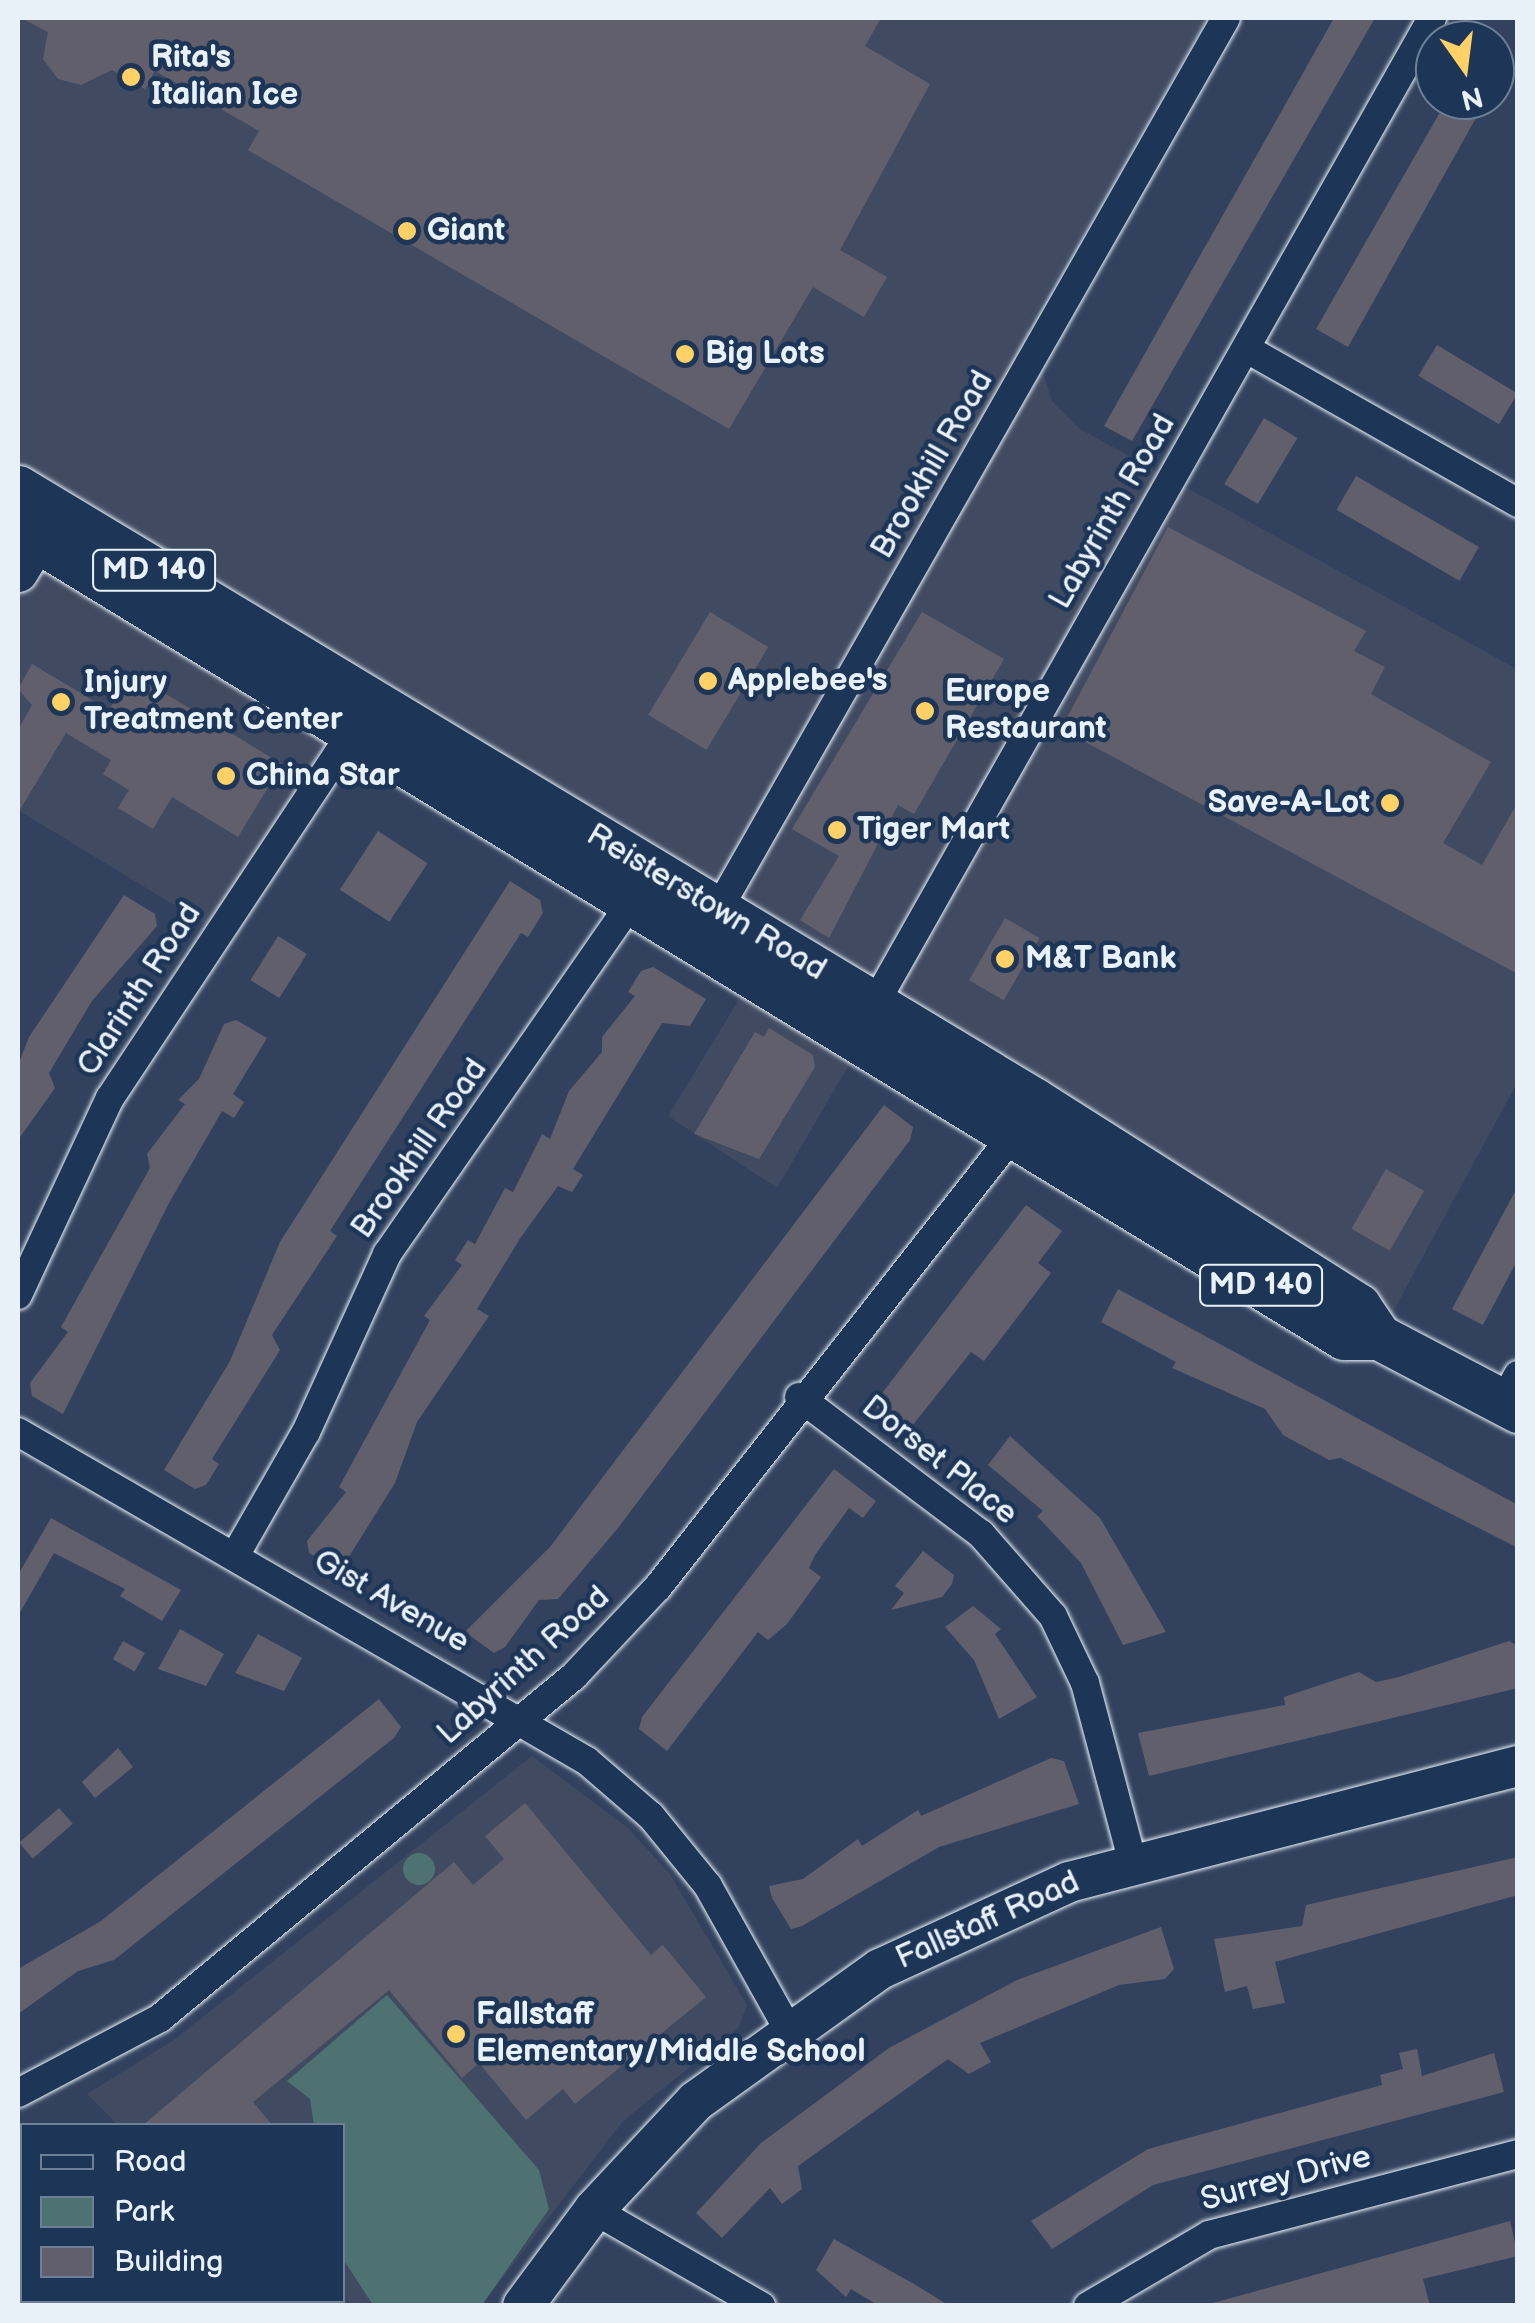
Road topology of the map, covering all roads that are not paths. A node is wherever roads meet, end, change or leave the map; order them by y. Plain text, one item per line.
1 (1226, 18) edge
2 (1432, 18) edge
3 (1246, 349) junction
4 (18, 488) edge
5 (1518, 503) edge
6 (32, 537) edge
7 (348, 738) junction
8 (506, 782) junction
9 (630, 905) junction
10 (708, 927) junction
11 (864, 1023) junction
12 (1013, 1135) junction
13 (18, 1295) edge
14 (1379, 1337) junction
15 (1513, 1396) edge
16 (800, 1397) junction
17 (18, 1432) edge
18 (236, 1554) junction
19 (525, 1719) junction
20 (1518, 1766) edge
21 (1133, 1864) junction
22 (788, 2029) junction
23 (18, 2093) edge
24 (1518, 2154) edge
25 (594, 2210) junction
26 (523, 2306) edge
27 (761, 2306) edge
28 (1088, 2306) edge

1 - 10 street, Brookhill Road
2 - 3 street, Labyrinth Road
3 - 5 street
3 - 11 street, Labyrinth Road
4 - 6 main road, Reisterstown Road / MD 140
6 - 7 main road, Reisterstown Road / MD 140
6 - 8 main road, Reisterstown Road / MD 140
7 - 8 main road
7 - 9 main road, Reisterstown Road / MD 140
7 - 13 street, Clarinth Road
8 - 10 main road, Reisterstown Road / MD 140
9 - 10 main road, Reisterstown Road / MD 140
9 - 18 street, Brookhill Road
10 - 11 main road, Reisterstown Road / MD 140
11 - 12 main road, Reisterstown Road / MD 140
11 - 14 main road, Reisterstown Road / MD 140
12 - 14 main road, Reisterstown Road / MD 140
12 - 16 street, Labyrinth Road
14 - 15 main road, Reisterstown Road / MD 140
16 - 19 street, Labyrinth Road
16 - 21 street, Dorset Place
17 - 18 street, Gist Avenue
18 - 19 street, Gist Avenue
19 - 22 street, Gist Avenue
19 - 23 street, Labyrinth Road
20 - 21 street, Fallstaff Road
21 - 22 street, Fallstaff Road
22 - 25 street, Fallstaff Road
24 - 28 street, Surrey Drive
25 - 26 street, Fallstaff Road
25 - 27 street

